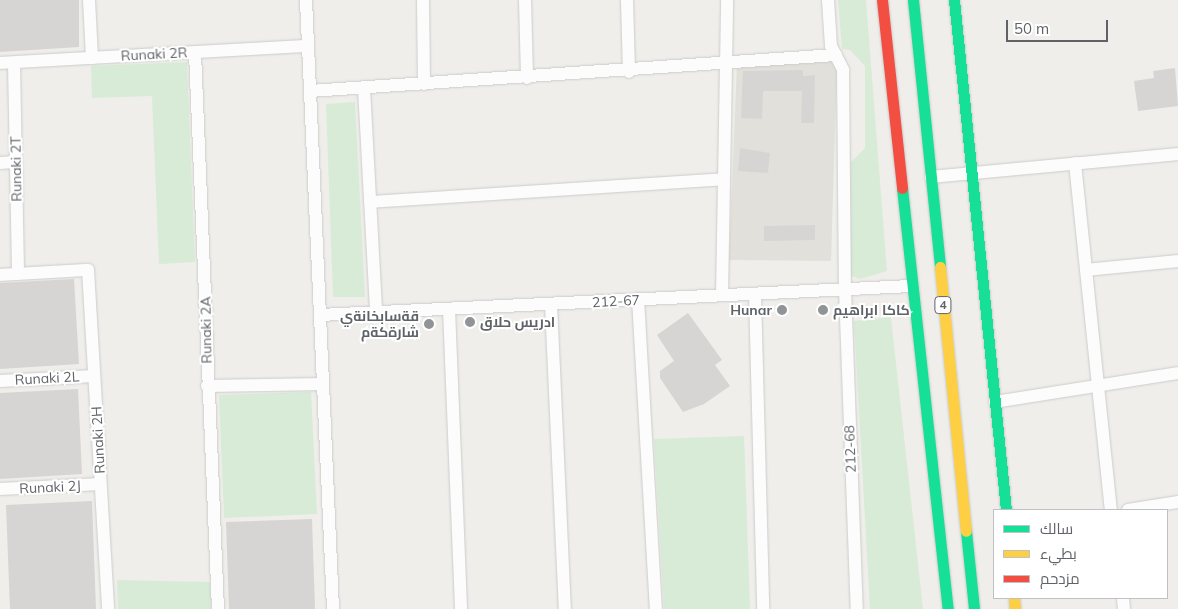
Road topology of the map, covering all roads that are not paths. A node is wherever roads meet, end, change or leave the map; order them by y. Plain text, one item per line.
1 (89, 0) edge
2 (306, 0) edge
3 (423, 0) edge
4 (524, 0) edge
5 (627, 0) edge
6 (727, 0) edge
7 (828, 0) edge
8 (954, 0) edge
9 (914, 5) edge
10 (882, 6) edge
11 (308, 46) junction
12 (195, 52) junction
13 (836, 55) junction
14 (92, 58) junction
15 (728, 60) junction
16 (0, 63) edge
17 (14, 63) junction
18 (628, 72) junction
19 (527, 78) junction
20 (424, 84) junction
21 (364, 88) junction
22 (310, 91) junction
23 (1178, 154) edge
24 (16, 162) junction
25 (0, 163) edge
26 (1075, 163) junction
27 (973, 173) junction
28 (930, 177) junction
29 (721, 179) junction
30 (370, 202) junction
31 (1178, 262) edge
32 (1086, 270) junction
33 (18, 274) junction
34 (0, 276) edge
35 (911, 286) junction
36 (845, 289) junction
37 (755, 294) junction
38 (722, 295) junction
39 (638, 299) junction
40 (551, 304) junction
41 (449, 309) junction
42 (376, 312) junction
43 (320, 315) junction
44 (1178, 373) edge
45 (94, 376) junction
46 (0, 381) edge
47 (323, 384) junction
48 (1097, 385) junction
49 (207, 386) junction
50 (995, 402) junction
51 (100, 484) junction
52 (0, 489) edge
53 (1178, 502) edge
54 (1006, 509) edge
55 (1111, 509) edge
56 (1134, 509) edge
57 (108, 609) edge
58 (218, 609) edge
59 (333, 609) edge
60 (461, 609) edge
61 (565, 609) edge
62 (656, 609) edge
63 (762, 609) edge
64 (857, 609) edge
65 (948, 609) edge
66 (974, 609) edge

1 - 14 street
2 - 11 street
3 - 20 street
4 - 19 street
5 - 18 street
6 - 15 street
7 - 13 street, 212-68
8 - 27 main road
9 - 10 main road
9 - 28 main road, 4
10 - 35 main road, 4
11 - 12 street, Runaki 2R
11 - 22 street
12 - 14 street, Runaki 2R
12 - 49 street, Runaki 2A
13 - 15 street
13 - 36 street, 212-68
14 - 17 street, Runaki 2R
15 - 18 street
15 - 29 street
16 - 17 street, Runaki 2R
17 - 24 street, Runaki 2T
18 - 19 street
19 - 20 street
20 - 21 street
21 - 22 street
21 - 30 street
22 - 43 street
23 - 26 street
24 - 25 street
24 - 33 street, Runaki 2T
26 - 27 street
26 - 32 street
27 - 28 street
27 - 50 main road
28 - 66 main road, 4
29 - 30 street
29 - 38 street
30 - 42 street
31 - 32 street
32 - 48 street
33 - 34 street
33 - 45 street, Runaki 2H
35 - 36 street, 212-67
35 - 65 main road, 4
36 - 37 street, 212-67
36 - 64 street, 212-68
37 - 38 street, 212-67
37 - 63 street
38 - 39 street, 212-67
39 - 40 street, 212-67
39 - 62 street
40 - 41 street, 212-67
40 - 61 street
41 - 42 street, 212-67
41 - 60 street
42 - 43 street, 212-67
43 - 47 street
44 - 48 street
45 - 46 street, Runaki 2L
45 - 51 street, Runaki 2H
47 - 49 street
47 - 59 street
48 - 50 street
48 - 55 street
49 - 58 street, Runaki 2A
50 - 54 main road
51 - 52 street, Runaki 2J
51 - 57 street, Runaki 2H
53 - 56 street

